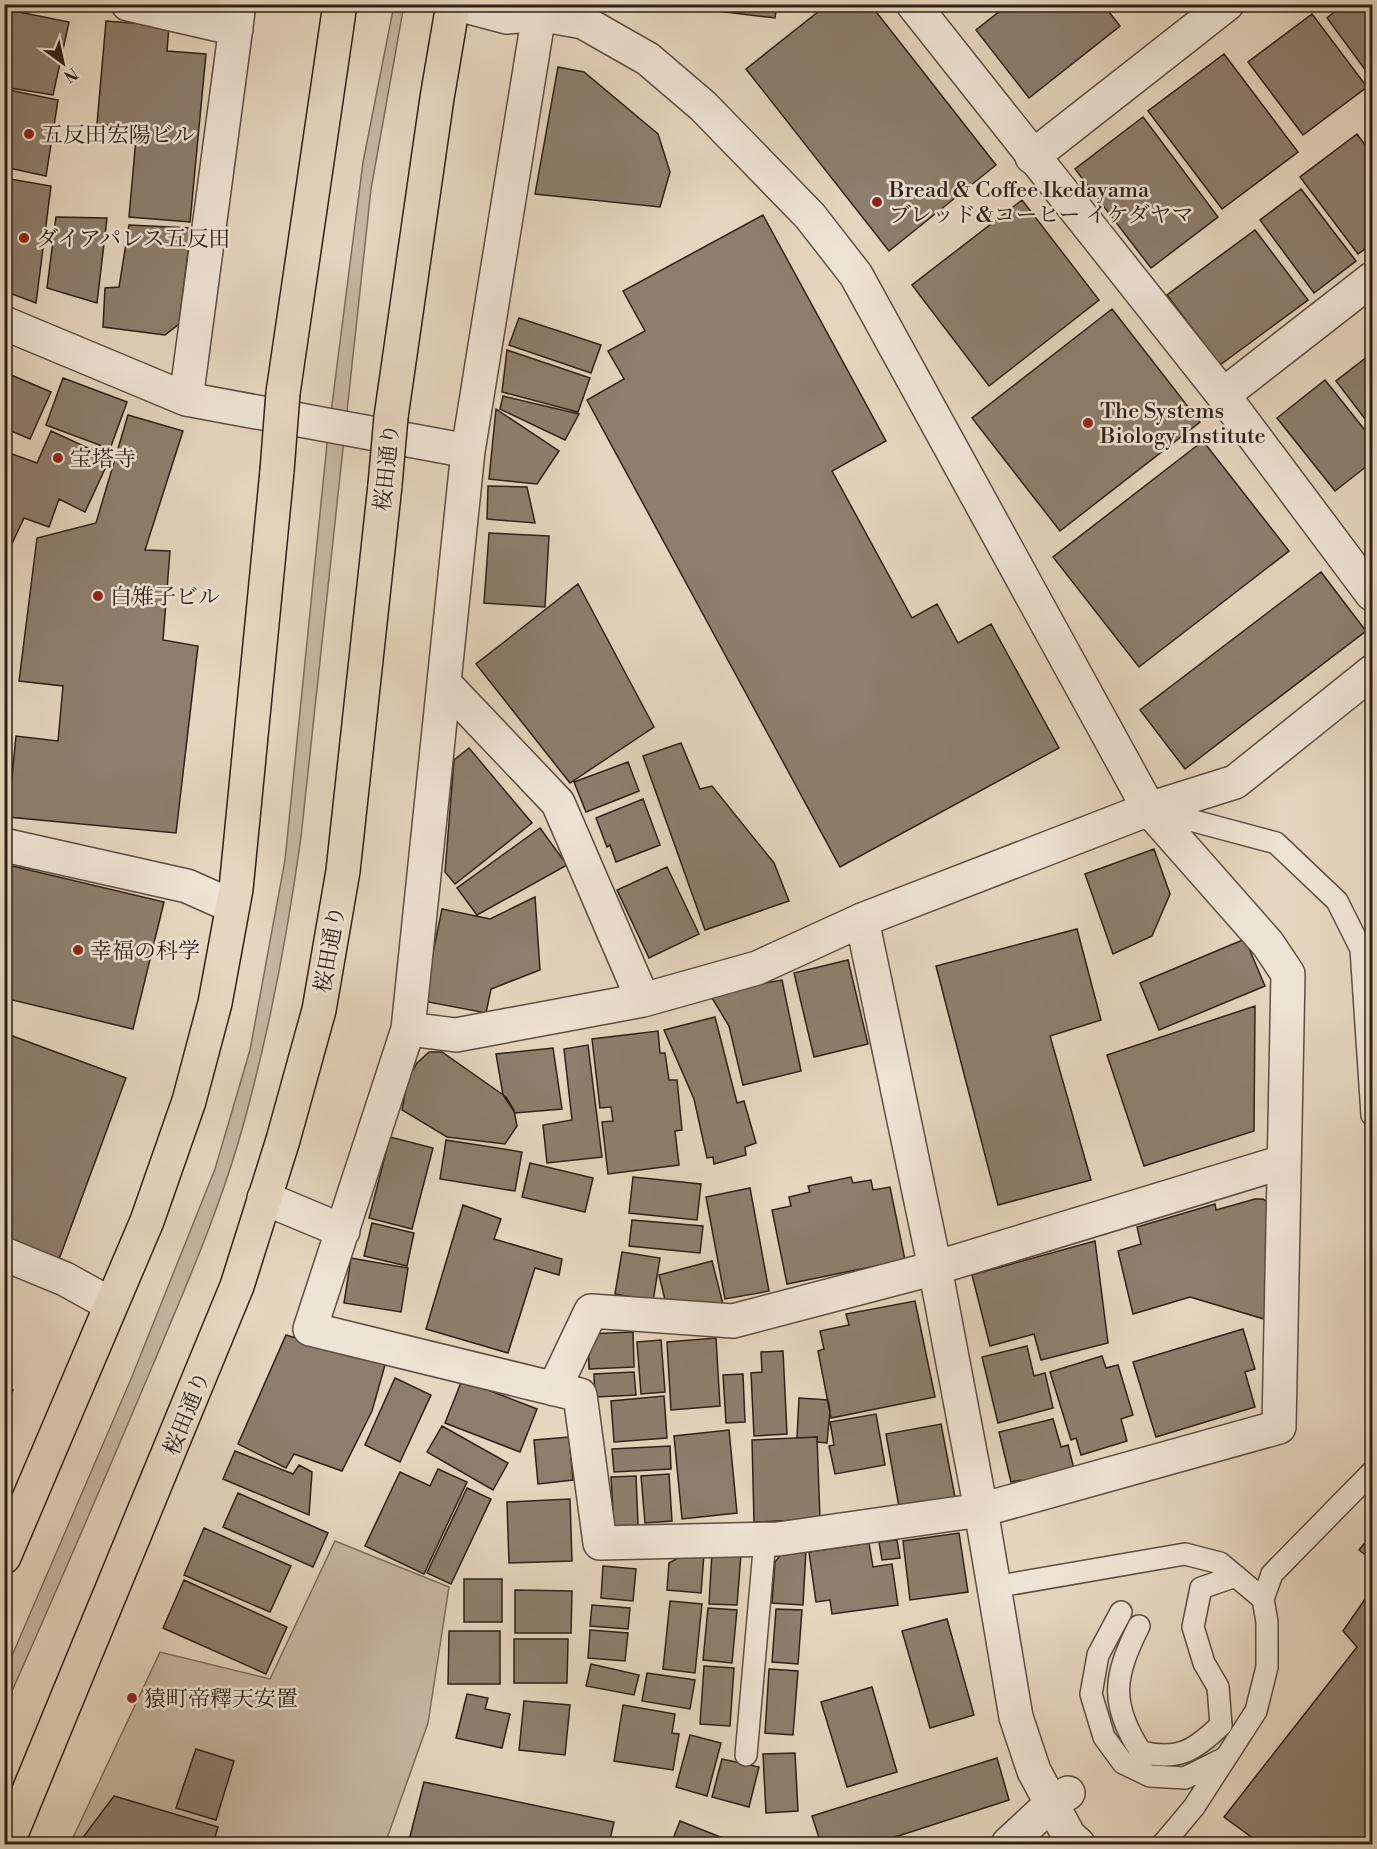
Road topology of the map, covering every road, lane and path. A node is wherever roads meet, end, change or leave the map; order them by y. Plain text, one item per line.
1 (128, 4) edge
2 (340, 4) edge
3 (453, 4) edge
4 (458, 4) edge
5 (913, 4) edge
6 (1227, 4) edge
7 (539, 14) junction
8 (237, 16) edge
9 (1032, 157) junction
10 (1372, 279) edge
11 (4, 323) edge
12 (1223, 395) junction
13 (186, 399) junction
14 (468, 451) junction
15 (1372, 594) edge
16 (1372, 672) edge
17 (444, 683) junction
18 (1149, 809) junction
19 (4, 844) edge
20 (232, 906) junction
21 (862, 920) junction
22 (643, 1000) junction
23 (408, 1029) junction
24 (1372, 1115) edge
25 (1283, 1162) junction
26 (264, 1198) junction
27 (343, 1231) junction
28 (4, 1254) edge
29 (935, 1269) junction
30 (110, 1304) junction
31 (554, 1389) junction
32 (1372, 1472) edge
33 (981, 1510) junction
34 (765, 1539) junction
35 (4, 1557) edge
36 (1236, 1576) junction
37 (994, 1587) junction
38 (1263, 1599) junction
39 (1121, 1612) dead end
40 (1139, 1626) dead end
41 (746, 1755) dead end
42 (1224, 1759) junction
43 (1060, 1798) junction
44 (7, 1845) edge
45 (1008, 1845) edge
46 (1078, 1845) edge
47 (1163, 1845) edge

1 - 8 street
2 - 20 highway, bridge
3 - 26 highway, 桜田通り, bridge
4 - 7 street
5 - 9 street
6 - 9 street
7 - 14 street
7 - 18 street
8 - 13 street
9 - 12 street
10 - 12 street
11 - 13 street
12 - 15 street
13 - 14 street
14 - 17 street
16 - 18 street
17 - 22 street
17 - 23 street
18 - 21 street
18 - 24 lane
18 - 25 street
19 - 20 street
20 - 30 highway
21 - 22 street
21 - 29 street
22 - 23 street
23 - 27 street
25 - 29 street
25 - 33 street
26 - 27 street
26 - 44 highway, 桜田通り
27 - 31 street
28 - 30 street
29 - 31 street
29 - 33 street
30 - 35 highway
31 - 34 street
32 - 38 lane
33 - 34 street
33 - 37 street
34 - 41 lane
36 - 37 lane
36 - 38 lane
36 - 40 lane
37 - 43 street
38 - 42 lane
39 - 42 lane
42 - 47 lane
43 - 45 street
43 - 46 street

